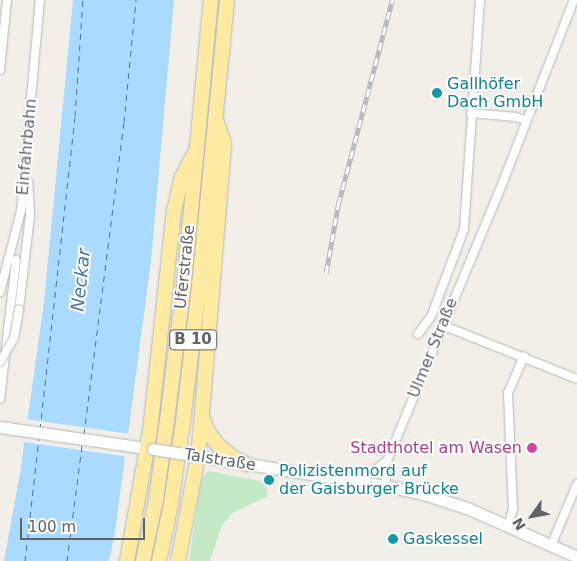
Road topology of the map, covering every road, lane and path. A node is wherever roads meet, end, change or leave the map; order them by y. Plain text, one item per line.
1 (7, 0) edge
2 (40, 0) edge
3 (211, 0) edge
4 (227, 0) edge
5 (480, 0) edge
6 (574, 0) edge
7 (0, 66) edge
8 (0, 70) edge
9 (471, 113) junction
10 (216, 118) junction
11 (525, 120) junction
12 (198, 145) junction
13 (26, 162) junction
14 (464, 229) junction
15 (480, 235) junction
16 (16, 260) dead end
17 (0, 292) edge
18 (442, 325) junction
19 (418, 334) dead end
20 (524, 356) junction
21 (0, 362) edge
22 (577, 379) edge
23 (0, 399) edge
24 (202, 413) junction
25 (0, 427) edge
26 (148, 449) junction
27 (194, 456) junction
28 (387, 461) junction
29 (246, 464) junction
30 (359, 482) junction
31 (577, 484) edge
32 (386, 486) junction
33 (508, 526) junction
34 (551, 546) junction
35 (577, 557) edge
36 (127, 561) edge
37 (143, 561) edge
38 (159, 561) edge
39 (178, 561) edge

1 - 7 street
2 - 13 street, Einfahrbahn
3 - 12 highway, Uferstraße / B 10
4 - 10 highway, Uferstraße / B 10
5 - 9 street, Ulmer Straße
6 - 11 street, Ulmer Straße
7 - 8 street
9 - 11 street
9 - 14 street, Ulmer Straße
10 - 24 highway, B 10
10 - 38 highway, Uferstraße / B 10
11 - 15 street, Ulmer Straße
12 - 26 highway, B 10
12 - 37 highway, Uferstraße / B 10
13 - 17 street, Einfahrbahn
13 - 21 street, bridge
14 - 15 street
14 - 19 street, Ulmer Straße
15 - 18 street, Ulmer Straße
16 - 23 street
18 - 20 street
18 - 28 street, Ulmer Straße
20 - 22 street
20 - 33 street
24 - 27 highway, B 10
24 - 29 highway, B 10
25 - 26 main road, Talstraße
26 - 27 main road, Talstraße, bridge
26 - 36 highway, B 10
27 - 29 main road, Talstraße
27 - 39 highway, B 10
28 - 30 street
28 - 32 street, Ulmer Straße
29 - 30 main road, Talstraße
30 - 32 main road, Talstraße
31 - 34 street
32 - 33 main road, Talstraße
33 - 34 main road, Talstraße
34 - 35 main road, Talstraße

